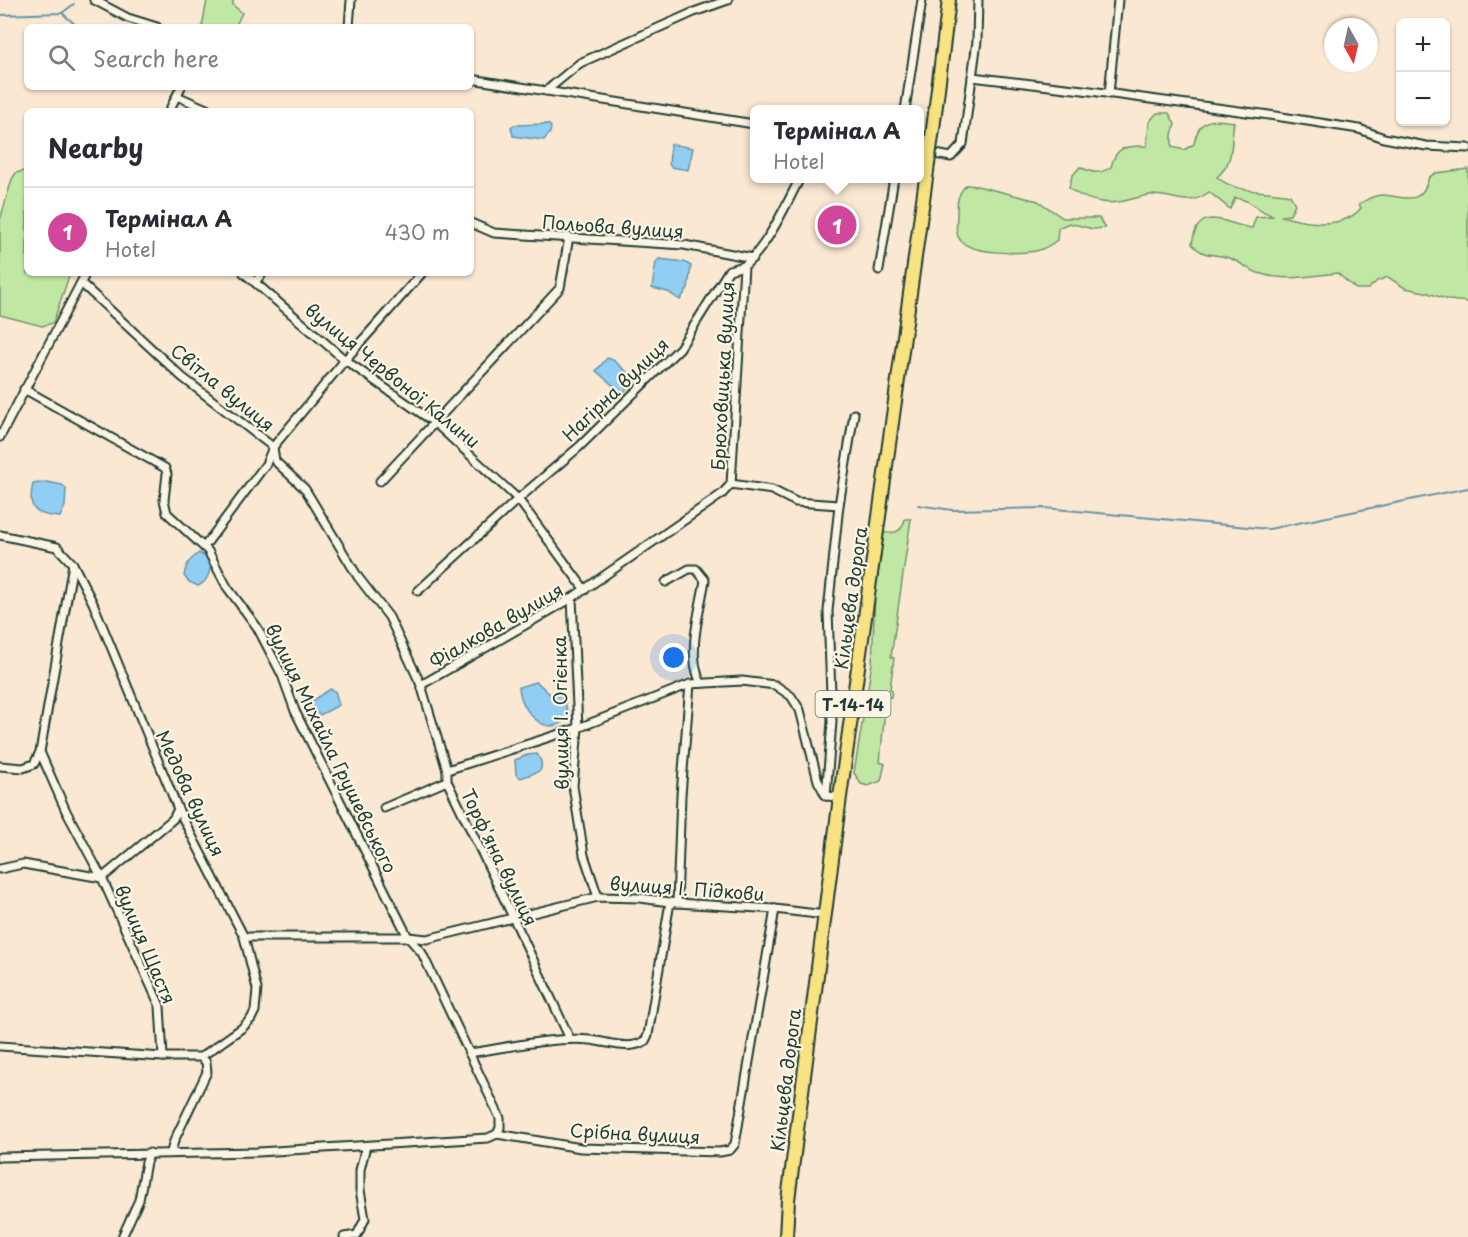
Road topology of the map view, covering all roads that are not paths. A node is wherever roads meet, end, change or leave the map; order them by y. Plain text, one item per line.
1 (94, 0) edge
2 (351, 0) edge
3 (728, 0) edge
4 (922, 0) edge
5 (949, 0) edge
6 (978, 0) edge
7 (1118, 0) edge
8 (147, 24) edge
9 (349, 24) edge
10 (972, 77) junction
11 (474, 79) edge
12 (180, 90) edge
13 (546, 91) junction
14 (1109, 94) junction
15 (177, 96) junction
16 (906, 105) edge
17 (171, 108) edge
18 (205, 108) edge
19 (750, 123) edge
20 (1468, 148) edge
21 (924, 152) edge
22 (797, 183) edge
23 (893, 183) edge
24 (474, 224) edge
25 (569, 237) junction
26 (753, 258) junction
27 (744, 266) junction
28 (879, 270) dead end
29 (84, 276) edge
30 (248, 276) edge
31 (260, 276) edge
32 (419, 276) edge
33 (255, 282) junction
34 (81, 283) junction
35 (345, 360) junction
36 (24, 389) junction
37 (854, 414) dead end
38 (435, 423) junction
39 (0, 437) edge
40 (273, 447) junction
41 (380, 481) dead end
42 (731, 484) junction
43 (518, 499) junction
44 (839, 506) junction
45 (0, 535) edge
46 (204, 547) junction
47 (73, 564) junction
48 (666, 582) dead end
49 (585, 590) junction
50 (418, 591) dead end
51 (572, 598) junction
52 (389, 617) joint
53 (701, 682) junction
54 (690, 684) junction
55 (421, 685) junction
56 (578, 728) junction
57 (40, 752) junction
58 (0, 766) edge
59 (447, 770) junction
60 (447, 781) junction
61 (826, 796) junction
62 (840, 796) junction
63 (384, 808) dead end
64 (178, 809) junction
65 (0, 869) edge
66 (102, 878) junction
67 (598, 897) junction
68 (673, 903) junction
69 (775, 909) junction
70 (825, 915) junction
71 (513, 917) junction
72 (244, 937) junction
73 (408, 937) junction
74 (570, 1039) junction
75 (0, 1046) edge
76 (469, 1053) junction
77 (163, 1057) junction
78 (201, 1057) junction
79 (497, 1134) junction
80 (366, 1146) junction
81 (171, 1152) junction
82 (150, 1153) junction
83 (0, 1157) edge
84 (122, 1237) edge
85 (344, 1237) edge
86 (786, 1237) edge

1 - 8 street
2 - 9 street
3 - 13 street
4 - 16 street
5 - 62 highway, Кільцева дорога / Т-14-14, bridge
6 - 10 street
7 - 14 street
10 - 14 street
10 - 21 street
11 - 13 street
12 - 15 street
13 - 19 street
14 - 20 street
15 - 17 street
15 - 18 street
22 - 26 street, Брюховицька вулиця
23 - 28 street
24 - 25 street, Польова вулиця
25 - 26 street, Польова вулиця
25 - 38 street
26 - 27 street, Брюховицька вулиця
27 - 42 street, Брюховицька вулиця
27 - 43 street, Нагірна вулиця
29 - 34 street
30 - 33 street, вулиця Червоної Калини
31 - 33 street
32 - 35 street
33 - 35 street, вулиця Червоної Калини
34 - 36 street
34 - 40 street, Світла вулиця
35 - 38 street, вулиця Червоної Калини
35 - 40 street
36 - 39 street
36 - 46 street, вулиця Михайла Грушевського
37 - 44 street
38 - 41 street
38 - 43 street, вулиця Червоної Калини
40 - 46 street
40 - 52 street, Світла вулиця
42 - 44 street
42 - 49 street, Фіалкова вулиця
43 - 49 street, вулиця Червоної Калини
43 - 50 street, Нагірна вулиця
44 - 61 street
45 - 47 street, Медова вулиця
46 - 73 street, вулиця Михайла Грушевського
47 - 57 street
47 - 64 street, Медова вулиця
48 - 53 street
49 - 51 street, Фіалкова вулиця
51 - 55 street, Фіалкова вулиця
51 - 56 street, вулиця І. Огієнка
52 - 55 street, Торф'яна вулиця
53 - 54 street
53 - 61 street
54 - 56 street
54 - 68 street
55 - 59 street, Торф'яна вулиця
56 - 59 street
56 - 67 street, вулиця І. Огієнка
57 - 58 street
57 - 66 street, вулиця Щастя
59 - 60 street, Торф'яна вулиця
60 - 63 street
60 - 71 street, Торф'яна вулиця
61 - 62 street
62 - 70 highway, Кільцева дорога / Т-14-14
64 - 66 street
64 - 72 street, Медова вулиця
65 - 66 street
66 - 77 street, вулиця Щастя
67 - 68 street, вулиця І. Підкови
67 - 71 street, вулиця І. Підкови
68 - 69 street, вулиця І. Підкови
68 - 74 street
69 - 70 street, вулиця І. Підкови
69 - 79 street, Срібна вулиця
70 - 86 highway, Кільцева дорога / Т-14-14
71 - 73 street, вулиця І. Підкови
71 - 74 street, Торф'яна вулиця
72 - 73 street, вулиця І. Підкови
72 - 78 street, Медова вулиця
73 - 76 street, вулиця Михайла Грушевського
74 - 76 street
75 - 77 street
76 - 79 street, вулиця Михайла Грушевського
77 - 78 street
78 - 81 street
79 - 80 street, Срібна вулиця
80 - 81 street, Срібна вулиця
80 - 85 street
81 - 82 street, Срібна вулиця
82 - 83 street, Срібна вулиця
82 - 84 street

